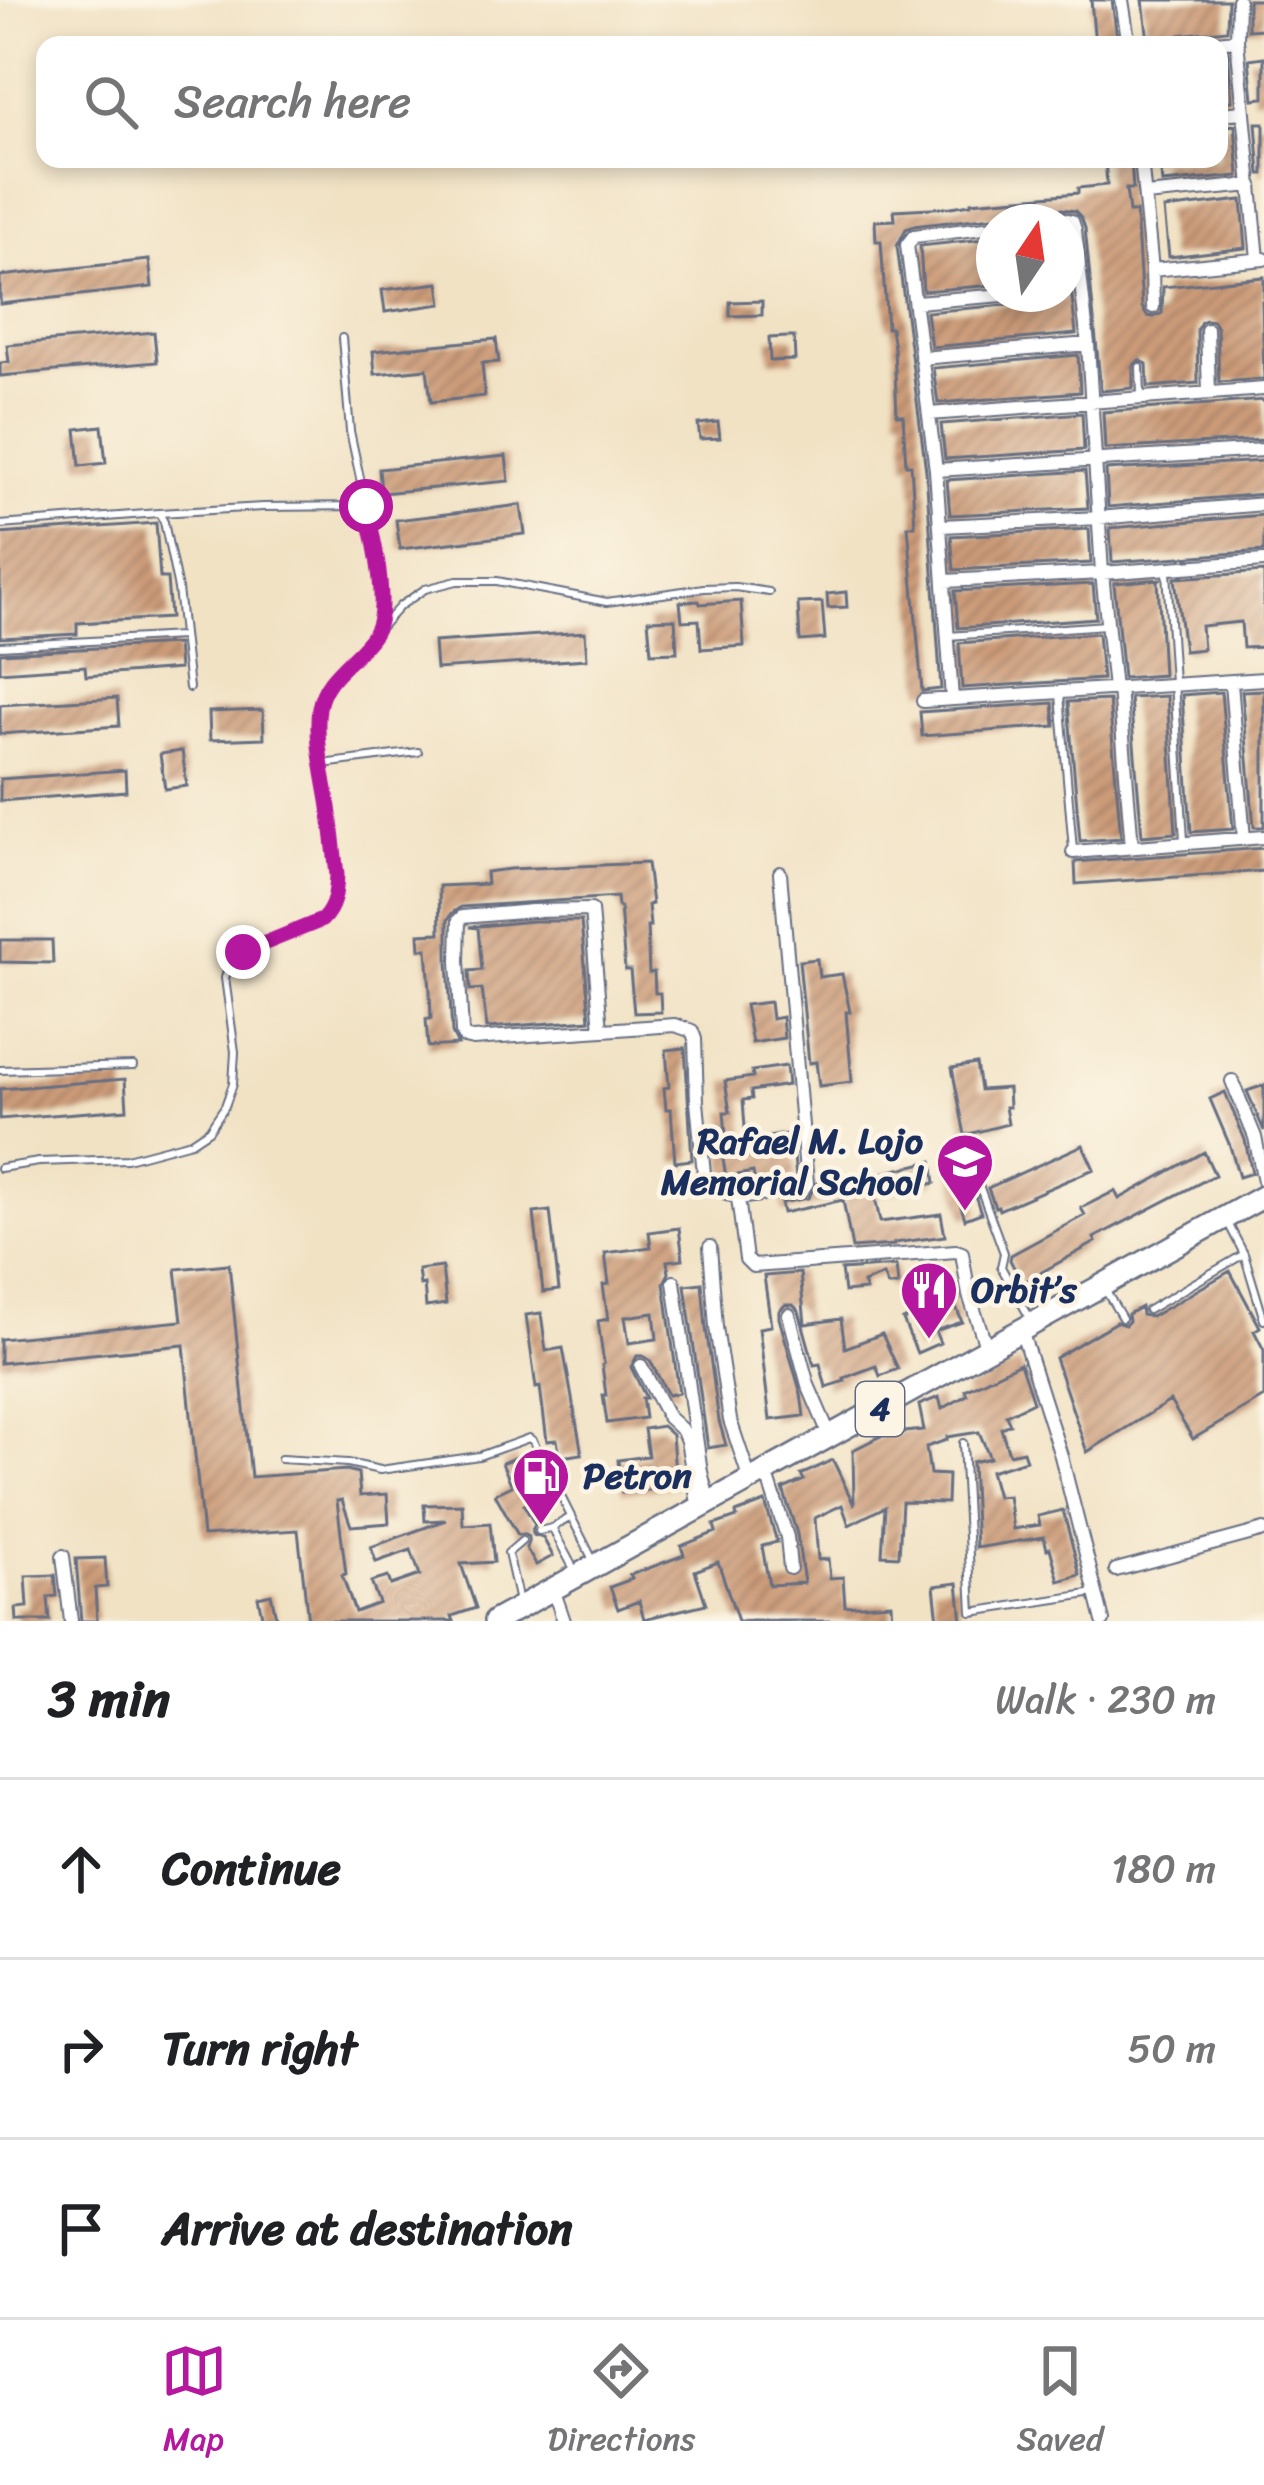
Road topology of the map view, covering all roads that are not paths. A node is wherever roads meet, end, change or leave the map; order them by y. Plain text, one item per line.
1 (1122, 0) edge
2 (1238, 0) edge
3 (1128, 36) edge
4 (1237, 40) junction
5 (1228, 41) edge
6 (1244, 112) junction
7 (1228, 113) edge
8 (1142, 168) edge
9 (1252, 184) junction
10 (1145, 195) junction
11 (976, 229) edge
12 (1261, 259) edge
13 (1152, 270) junction
14 (976, 297) edge
15 (916, 302) junction
16 (1084, 307) edge
17 (1153, 308) dead end
18 (1207, 330) dead end
19 (341, 338) dead end
20 (1088, 344) junction
21 (921, 358) junction
22 (1140, 367) dead end
23 (1264, 389) edge
24 (1209, 393) junction
25 (1141, 399) junction
26 (1092, 403) junction
27 (929, 414) junction
28 (1264, 450) edge
29 (1095, 460) junction
30 (936, 470) junction
31 (1264, 505) edge
32 (366, 506) junction
33 (159, 513) junction
34 (1098, 518) junction
35 (0, 525) edge
36 (942, 526) junction
37 (1264, 561) edge
38 (1167, 569) junction
39 (1102, 574) junction
40 (945, 581) junction
41 (770, 592) dead end
42 (1106, 625) junction
43 (378, 629) junction
44 (181, 636) junction
45 (948, 636) junction
46 (0, 646) edge
47 (1264, 680) edge
48 (1231, 682) junction
49 (1174, 685) junction
50 (189, 688) dead end
51 (1116, 688) junction
52 (1059, 692) junction
53 (952, 699) junction
54 (923, 701) dead end
55 (418, 752) dead end
56 (322, 764) junction
57 (1264, 837) edge
58 (1244, 839) junction
59 (1184, 843) junction
60 (1132, 847) junction
61 (1073, 852) joint
62 (780, 874) dead end
63 (601, 1030) junction
64 (134, 1066) dead end
65 (0, 1070) edge
66 (1232, 1081) dead end
67 (0, 1168) edge
68 (976, 1177) dead end
69 (1264, 1181) edge
70 (1264, 1196) edge
71 (738, 1198) junction
72 (1225, 1217) junction
73 (710, 1247) dead end
74 (1244, 1254) junction
75 (674, 1282) dead end
76 (1102, 1285) junction
77 (1148, 1310) dead end
78 (788, 1315) dead end
79 (1122, 1318) dead end
80 (1264, 1320) edge
81 (1027, 1326) junction
82 (987, 1349) junction
83 (640, 1366) dead end
84 (830, 1436) junction
85 (963, 1443) dead end
86 (281, 1459) dead end
87 (758, 1476) junction
88 (704, 1506) junction
89 (571, 1517) junction
90 (552, 1528) junction
91 (1264, 1530) edge
92 (539, 1532) dead end
93 (522, 1541) dead end
94 (63, 1556) dead end
95 (790, 1568) dead end
96 (1116, 1570) dead end
97 (586, 1571) junction
98 (553, 1589) junction
99 (1098, 1593) junction
100 (520, 1607) junction
101 (70, 1621) edge
102 (495, 1621) edge
103 (564, 1621) edge
104 (1103, 1621) edge

1 - 3 street
2 - 4 street
4 - 5 street
4 - 6 street
6 - 7 street
6 - 9 street
8 - 10 street
9 - 10 street
9 - 12 street
10 - 13 street
11 - 15 street
12 - 13 street
13 - 17 street
14 - 15 street
15 - 21 street
16 - 20 street
18 - 24 street
19 - 32 lane
20 - 21 street
20 - 26 street
21 - 27 street
22 - 25 lane
23 - 24 street
24 - 25 street
25 - 26 street
26 - 27 street
26 - 29 street
27 - 30 street
28 - 29 street
29 - 30 street
29 - 34 street
30 - 36 street
31 - 34 street
32 - 33 lane
32 - 43 lane
33 - 35 lane
33 - 44 lane
34 - 36 street
34 - 39 street
36 - 40 street
37 - 38 street
38 - 39 street
38 - 49 lane
39 - 40 street
39 - 42 street
40 - 45 street
41 - 43 lane
42 - 45 lane
42 - 51 street
43 - 56 lane
44 - 46 lane
44 - 50 lane
45 - 53 street
47 - 48 street
48 - 49 street
48 - 58 street
49 - 51 street
49 - 59 lane
51 - 52 street
51 - 60 street
52 - 53 street
52 - 61 lane
53 - 54 street
55 - 56 lane
56 - 67 lane
57 - 58 street
58 - 59 street
59 - 60 street
60 - 61 street
62 - 71 street
63 - 63 street
63 - 71 street
64 - 65 lane
66 - 69 street
68 - 81 lane
70 - 72 highway, 4
71 - 82 street
72 - 74 lane
72 - 76 highway, 4
73 - 87 street
74 - 77 lane
74 - 80 lane
75 - 88 street
76 - 79 lane
76 - 81 highway, 4
78 - 84 street
81 - 82 highway, 4
81 - 99 street
82 - 84 highway, 4
83 - 88 street
84 - 87 highway, 4
85 - 99 lane
86 - 89 lane
87 - 88 highway, 4
87 - 95 street
88 - 97 highway, 4
89 - 90 lane
89 - 97 lane
90 - 92 lane
90 - 97 lane
91 - 96 street
93 - 100 lane
94 - 101 street
97 - 98 highway, 4
98 - 100 highway, 4
98 - 103 street
99 - 104 street
100 - 102 highway, 4

